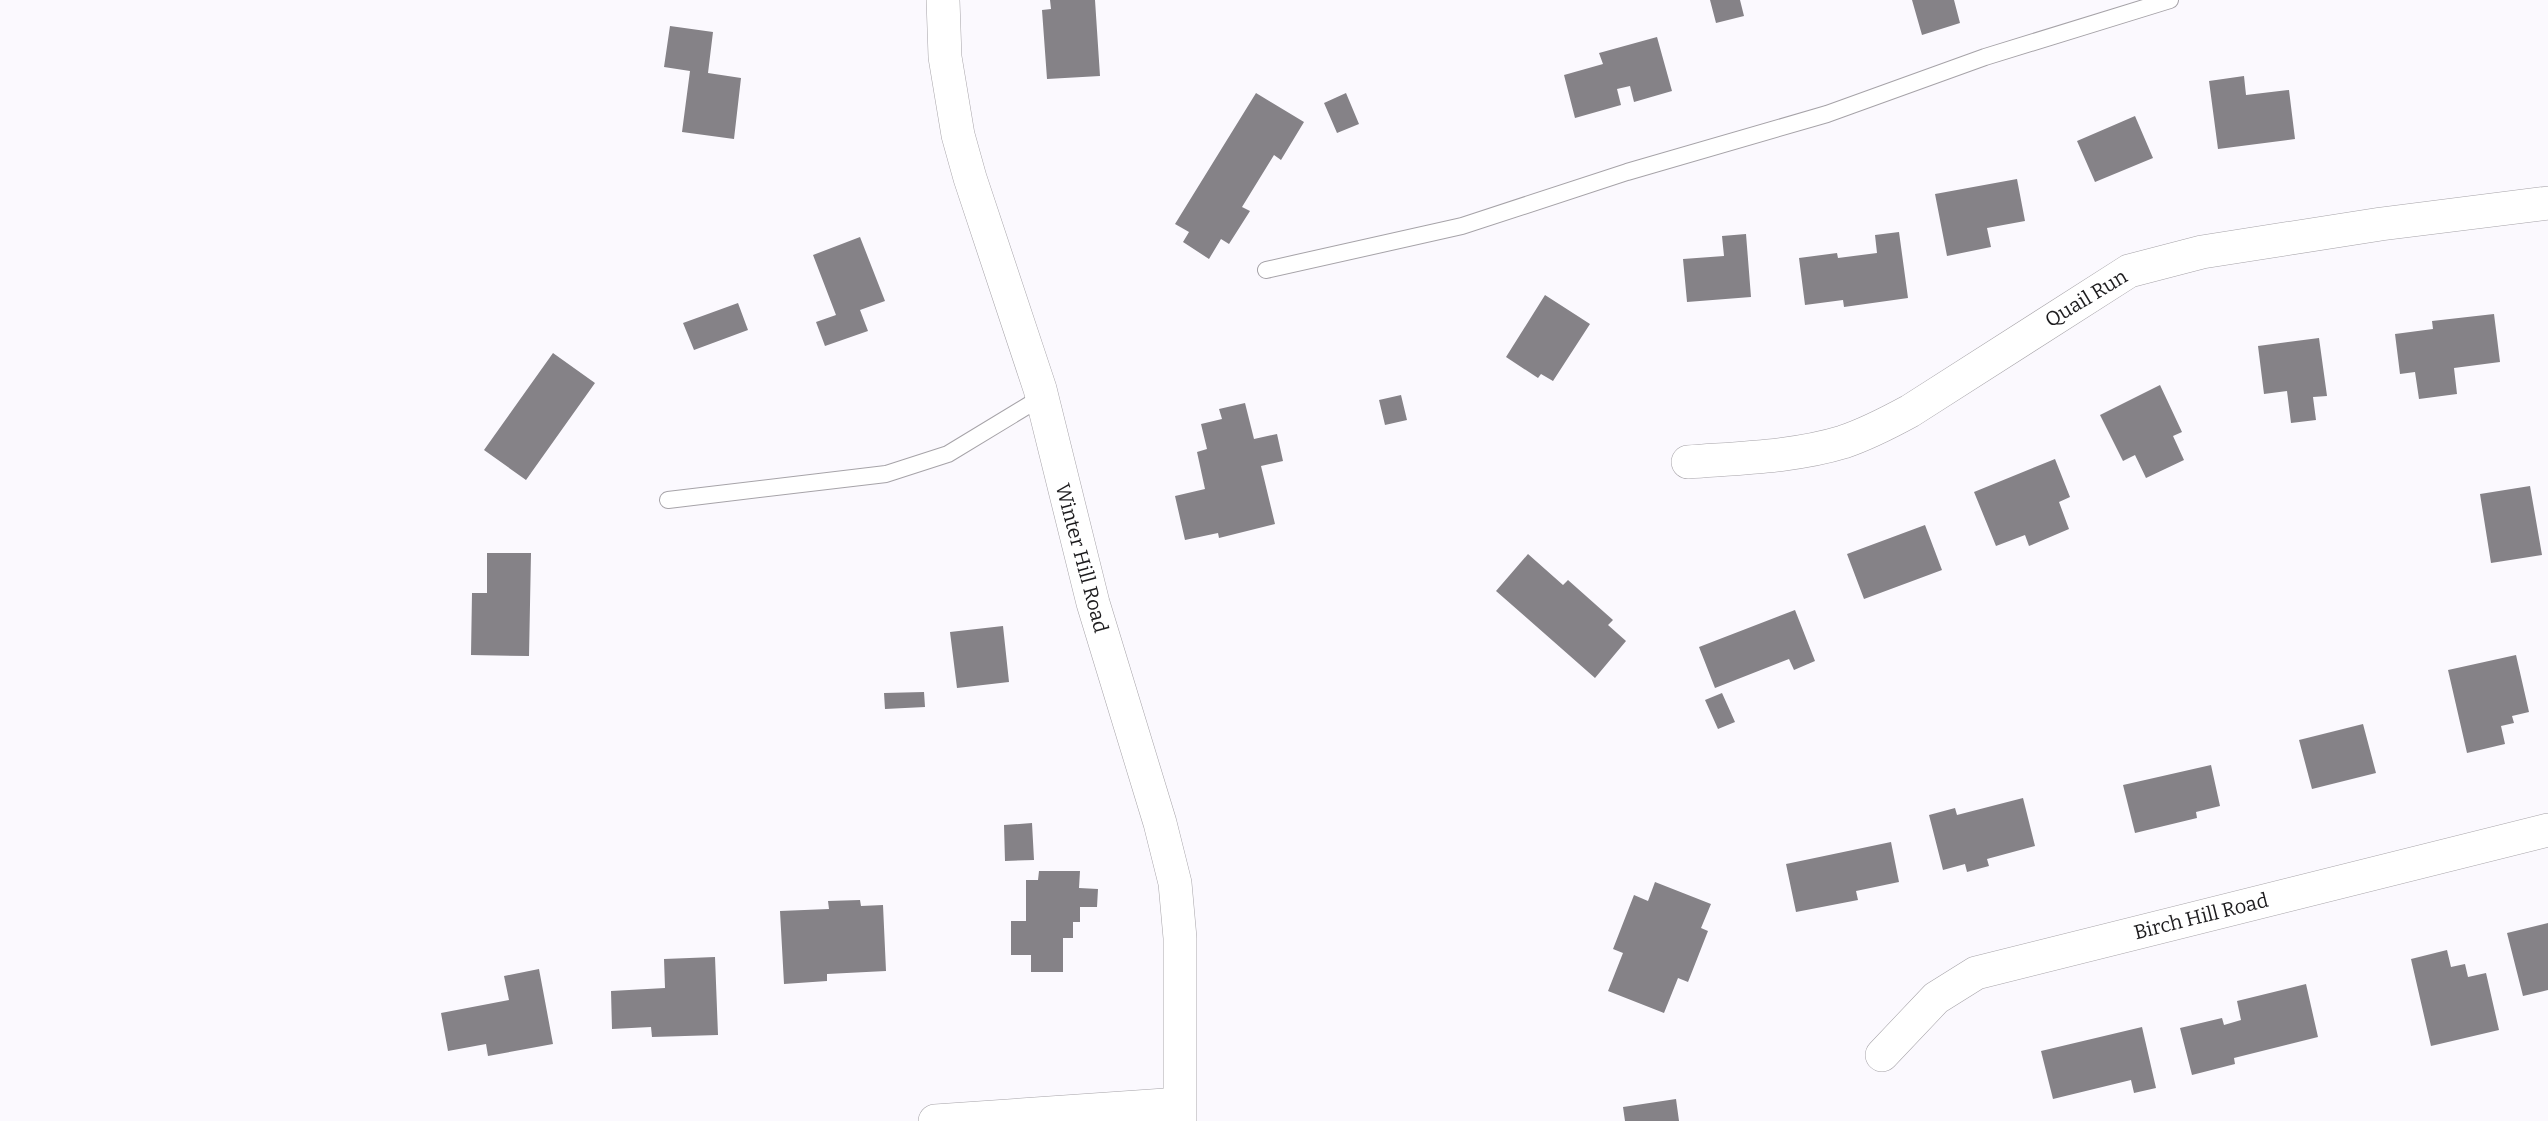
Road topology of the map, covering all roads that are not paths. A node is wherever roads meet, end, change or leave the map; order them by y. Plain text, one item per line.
1 (943, 0) edge
2 (2170, 0) edge
3 (2548, 202) edge
4 (1266, 270) dead end
5 (1042, 398) junction
6 (1688, 462) dead end
7 (668, 500) dead end
8 (2548, 830) edge
9 (1882, 1055) dead end
10 (1180, 1112) edge
11 (935, 1121) edge

1 - 5 street, Winter Hill Road
2 - 4 lane
3 - 6 street, Quail Run
5 - 7 lane
5 - 10 street, Winter Hill Road
8 - 9 street, Birch Hill Road
10 - 11 street

